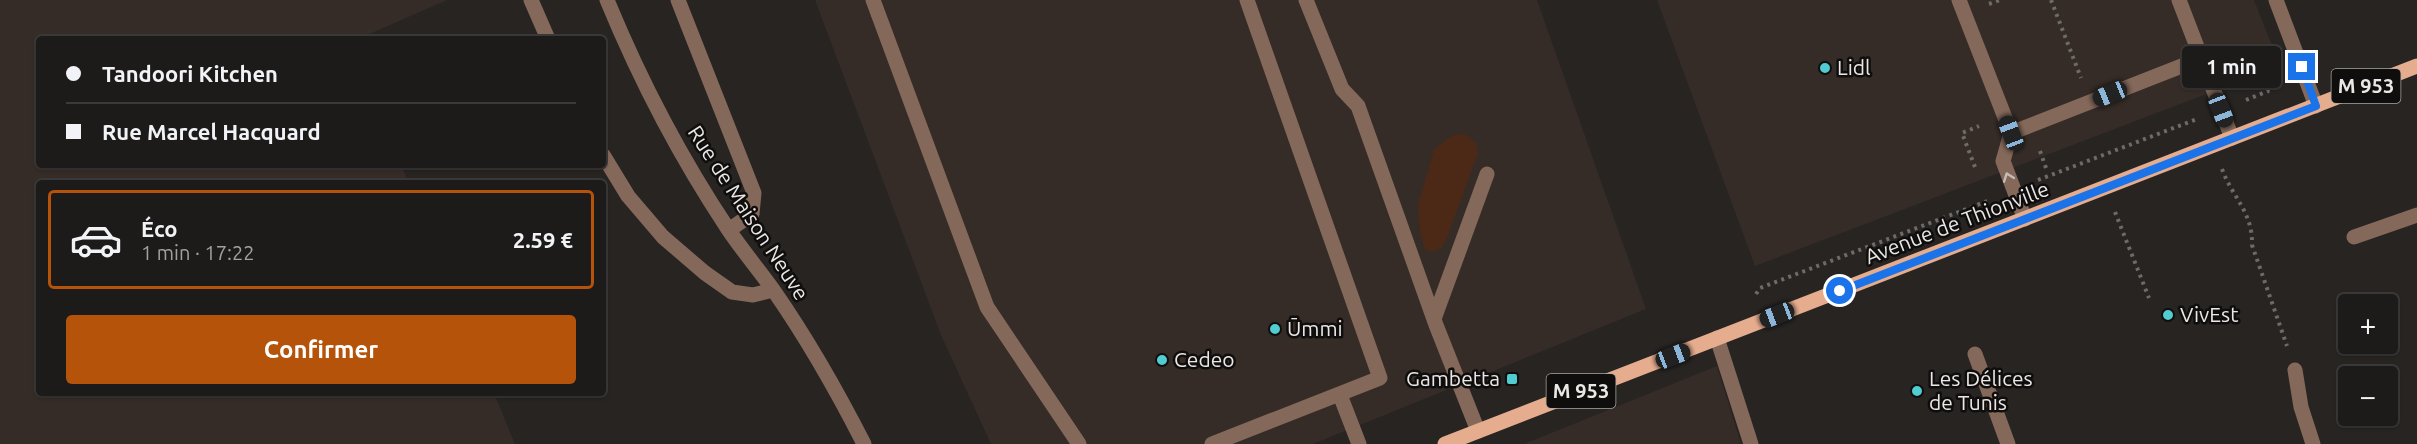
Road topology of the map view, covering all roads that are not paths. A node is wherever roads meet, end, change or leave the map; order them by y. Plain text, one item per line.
1 (531, 0) edge
2 (607, 0) edge
3 (678, 0) edge
4 (873, 0) edge
5 (1247, 0) edge
6 (1306, 0) edge
7 (1959, 0) edge
8 (2179, 0) edge
9 (2276, 0) edge
10 (546, 36) edge
11 (2202, 58) junction
12 (2417, 66) edge
13 (2316, 106) junction
14 (2011, 133) junction
15 (2232, 138) junction
16 (606, 160) edge
17 (1487, 174) dead end
18 (2417, 215) edge
19 (2025, 219) junction
20 (729, 230) junction
21 (2354, 237) dead end
22 (773, 290) junction
23 (1434, 319) junction
24 (1717, 338) junction
25 (1975, 354) dead end
26 (2295, 370) road end
27 (1340, 395) junction
28 (1478, 431) junction
29 (864, 444) edge
30 (1079, 444) edge
31 (1212, 444) edge
32 (1359, 444) edge
33 (1445, 444) edge
34 (1751, 444) edge
35 (2008, 444) edge
36 (2313, 444) edge

1 - 10 street
2 - 20 street, Rue de Maison Neuve
3 - 20 street
4 - 30 street
5 - 27 street
6 - 23 street
7 - 14 street
8 - 11 street
9 - 13 street
11 - 14 street
11 - 15 street
12 - 13 main road, Avenue de Thionville / M 953
13 - 15 main road, Avenue de Thionville / M 953
19 -> 14 street
15 - 19 main road, Avenue de Thionville / M 953
16 - 22 street
17 - 23 street
18 - 21 street
19 - 24 main road, Avenue de Thionville / M 953
20 - 22 street, Rue de Maison Neuve
22 - 29 street, Rue de Maison Neuve
23 - 28 street
24 - 28 main road, Avenue de Thionville / M 953
24 - 34 street
25 - 35 street
26 - 36 street
27 - 31 street
27 - 32 street
28 - 33 main road, Avenue de Thionville / M 953

